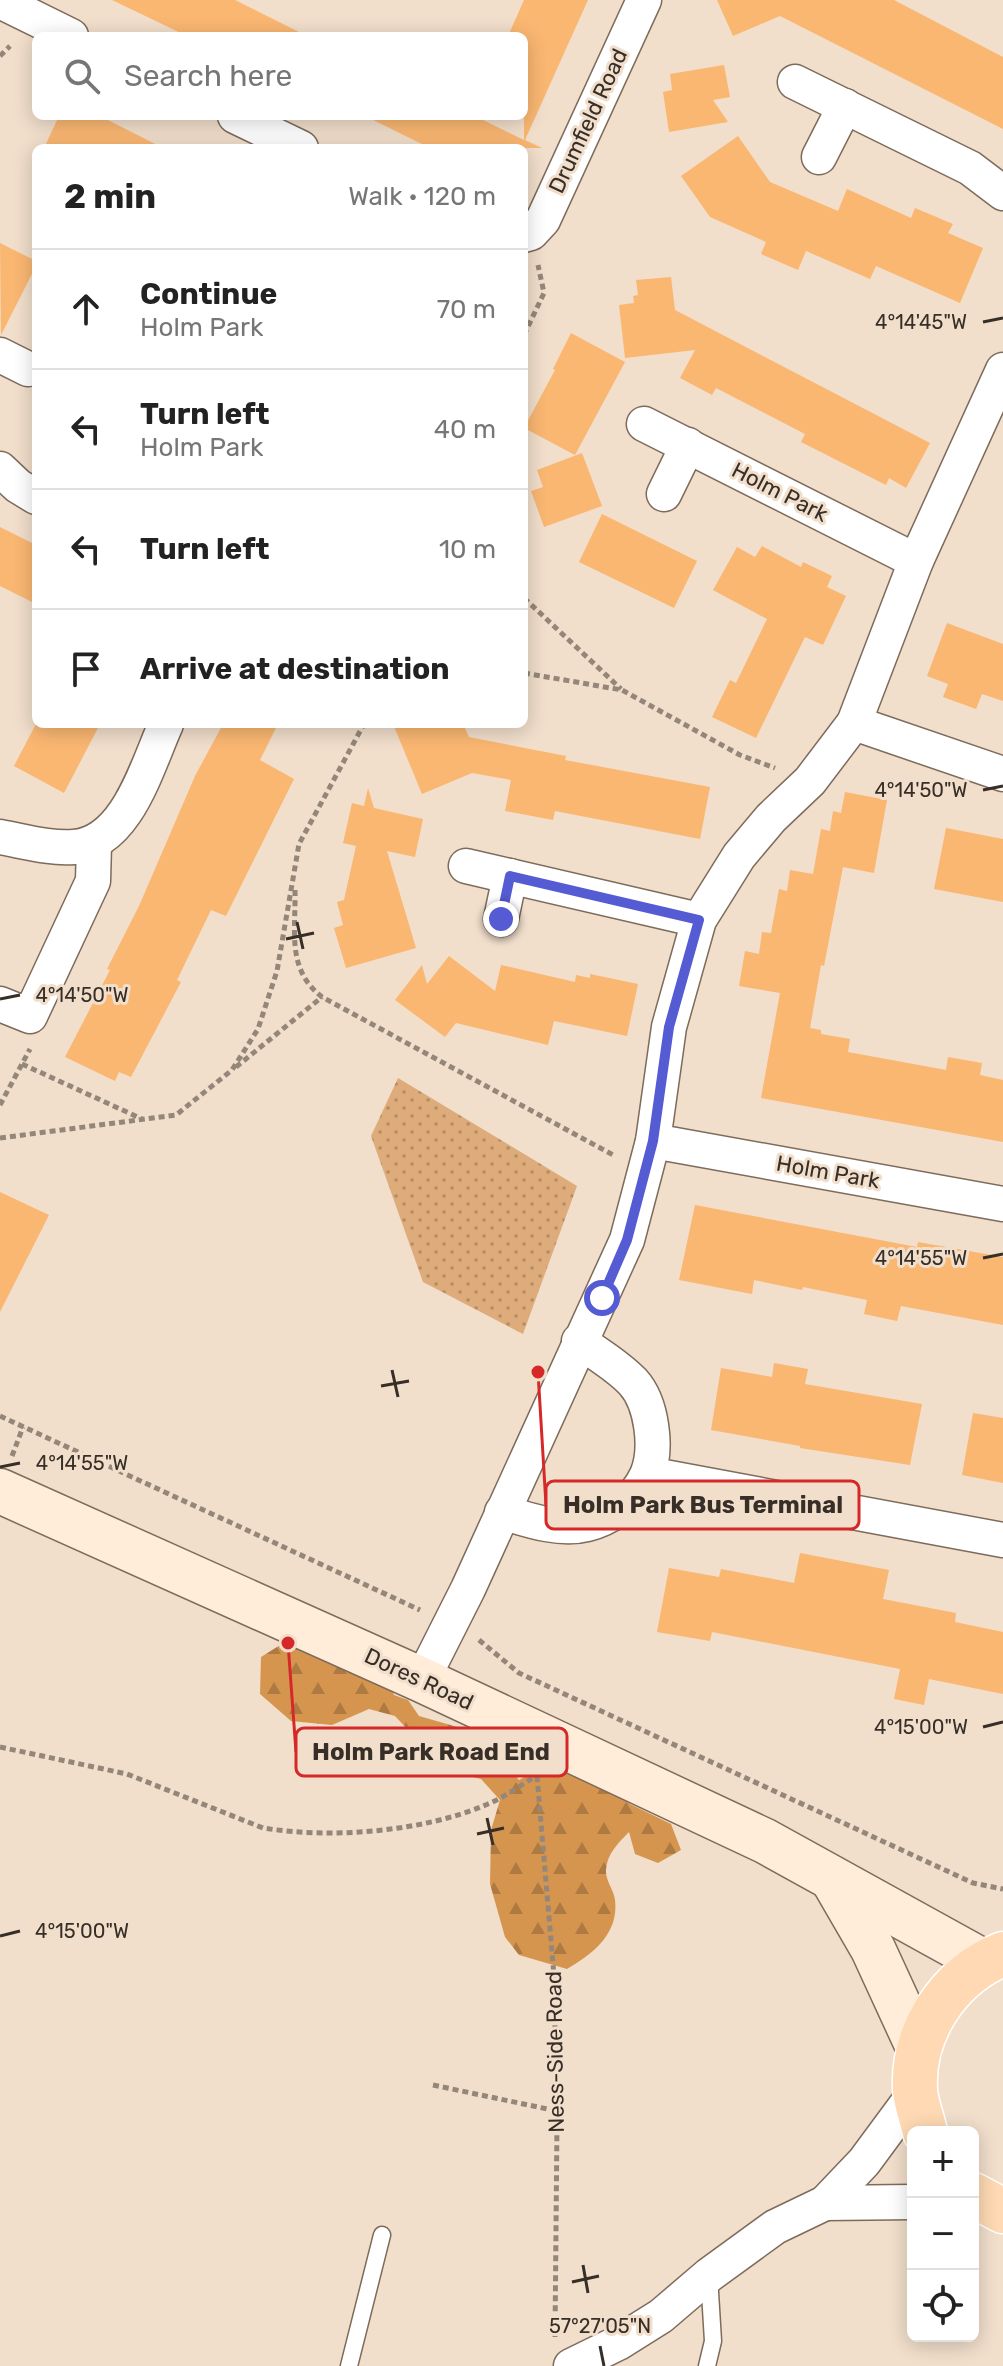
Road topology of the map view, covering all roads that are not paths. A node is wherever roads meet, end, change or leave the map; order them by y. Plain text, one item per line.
1 (644, 0) edge
2 (0, 1) edge
3 (63, 32) edge
4 (795, 82) dead end
5 (845, 106) junction
6 (243, 120) edge
7 (293, 144) edge
8 (819, 157) dead end
9 (1003, 193) edge
10 (528, 234) edge
11 (1003, 370) edge
12 (644, 424) dead end
13 (688, 445) junction
14 (0, 469) edge
15 (664, 494) dead end
16 (32, 495) edge
17 (916, 561) junction
18 (854, 723) junction
19 (164, 728) edge
20 (1003, 774) edge
21 (0, 837) edge
22 (94, 844) junction
23 (466, 866) dead end
24 (510, 876) junction
25 (501, 919) dead end
26 (699, 920) junction
27 (15, 1010) edge
28 (653, 1141) junction
29 (1003, 1204) edge
30 (579, 1341) junction
31 (648, 1474) junction
32 (0, 1491) edge
33 (502, 1512) junction
34 (1003, 1540) edge
35 (422, 1680) junction
36 (832, 1879) junction
37 (993, 1958) edge
38 (919, 2049) junction
39 (920, 2112) edge
40 (907, 2202) edge
41 (825, 2203) junction
42 (382, 2235) dead end
43 (709, 2275) junction
44 (564, 2358) edge
45 (349, 2366) edge
46 (707, 2366) edge

1 - 10 street, Drumfield Road
2 - 3 street
4 - 5 street
5 - 8 street
5 - 9 street
6 - 7 street
11 - 17 street
12 - 13 street, Holm Park
13 - 15 street
13 - 17 street, Holm Park
14 - 16 street
17 - 18 street
18 - 20 street
18 - 26 street
19 - 22 street
21 - 22 street
22 - 27 street
23 - 24 street
24 - 25 street
24 - 26 street
26 - 28 street
28 - 29 street, Holm Park
28 - 30 street
30 - 31 street
30 - 33 street
31 - 33 street
31 - 34 street
32 - 35 main road, Dores Road
33 - 35 street
35 - 36 main road, Dores Road
36 - 37 main road, Dores Road
36 - 38 main road
37 - 38 main road
38 - 39 main road
39 - 41 street
40 - 41 street
41 - 43 street
42 - 45 lane
43 - 44 street
43 - 46 lane

